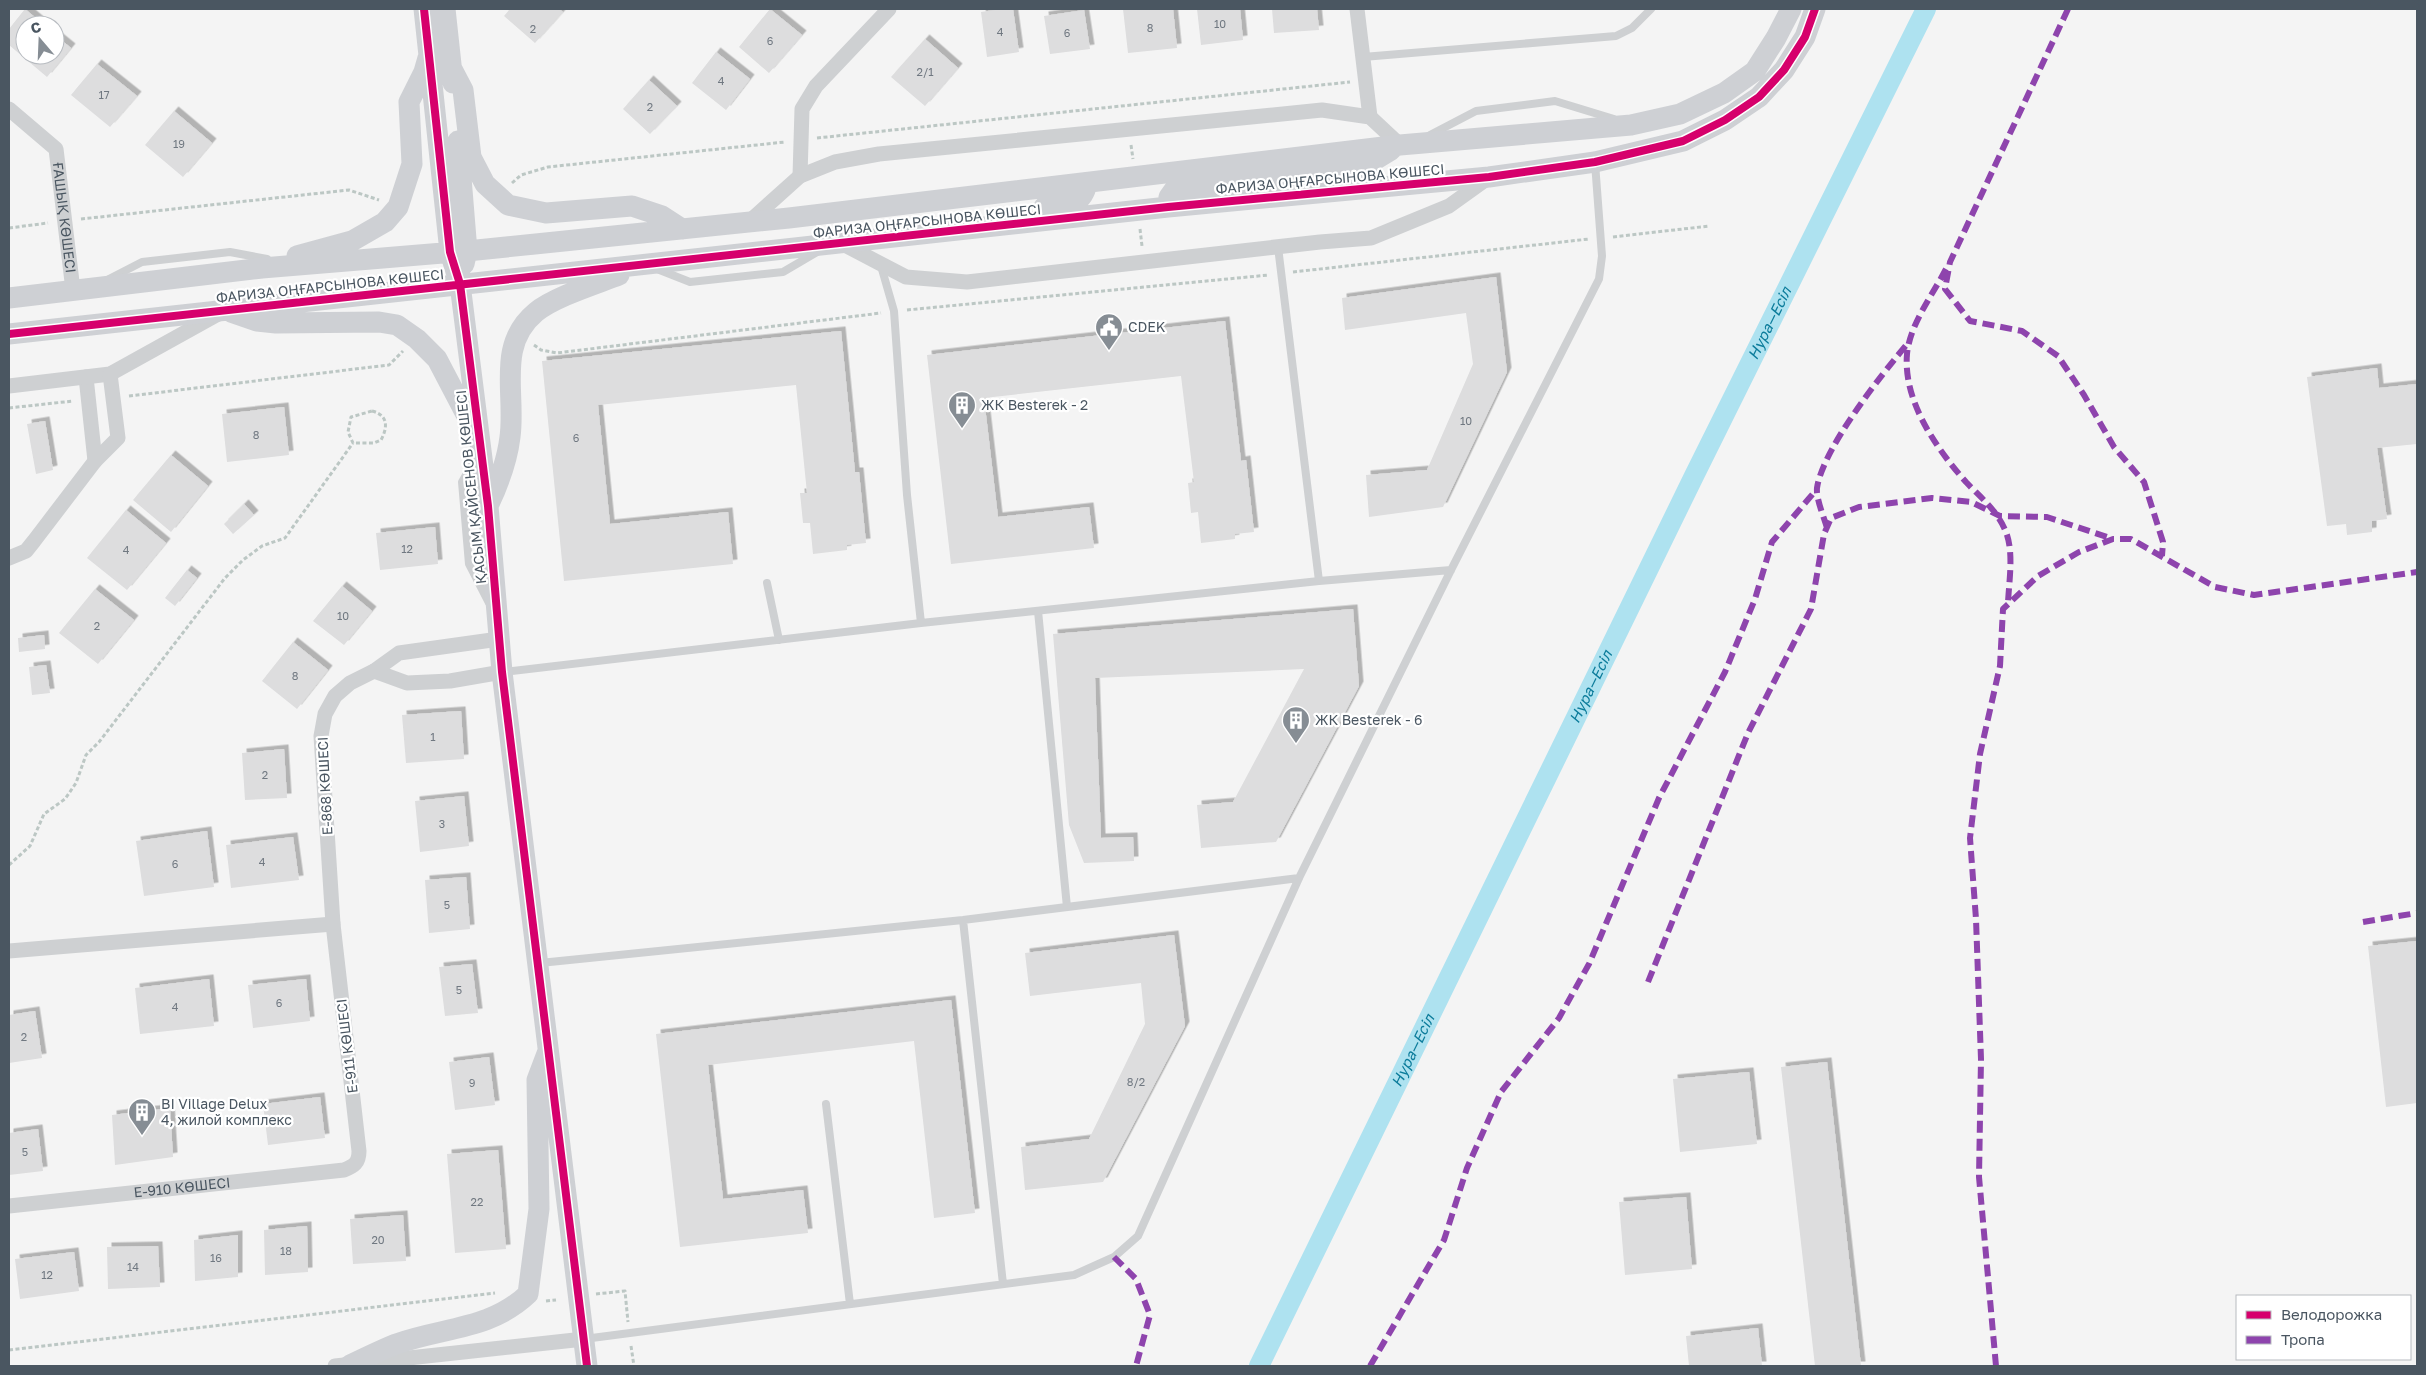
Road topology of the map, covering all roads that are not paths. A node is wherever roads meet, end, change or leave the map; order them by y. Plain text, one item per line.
1 (424, 9) edge
2 (445, 9) edge
3 (889, 9) edge
4 (1357, 9) edge
5 (1651, 9) edge
6 (1791, 9) edge
7 (1815, 9) edge
8 (428, 56) junction
9 (1363, 57) junction
10 (452, 69) junction
11 (9, 108) edge
12 (1370, 117) junction
13 (1631, 124) junction
14 (1407, 145) junction
15 (1595, 162) junction
16 (800, 176) junction
17 (1490, 177) junction
18 (1087, 183) junction
19 (1168, 206) junction
20 (750, 220) junction
21 (682, 229) junction
22 (835, 244) junction
23 (1278, 247) junction
24 (459, 251) junction
25 (279, 265) junction
26 (645, 265) junction
27 (881, 266) junction
28 (460, 284) junction
29 (81, 289) junction
30 (9, 298) edge
31 (225, 310) junction
32 (9, 334) edge
33 (110, 374) junction
34 (86, 377) junction
35 (9, 386) edge
36 (480, 446) junction
37 (95, 461) junction
38 (488, 506) junction
39 (9, 558) edge
40 (1451, 570) junction
41 (1319, 581) junction
42 (767, 583) dead end
43 (1038, 611) junction
44 (920, 624) junction
45 (498, 629) junction
46 (779, 640) junction
47 (374, 672) junction
48 (502, 672) junction
49 (1299, 878) junction
50 (1067, 907) junction
51 (964, 920) junction
52 (333, 924) junction
53 (9, 950) edge
54 (540, 963) junction
55 (549, 1046) junction
56 (826, 1104) dead end
57 (354, 1166) joint
58 (9, 1206) edge
59 (1003, 1284) junction
60 (850, 1304) junction
61 (584, 1338) junction
62 (346, 1366) edge
63 (587, 1366) edge

1 - 8 street, ҚАСЫМ ҚАЙСЕНОВ КӨШЕСІ
2 - 10 street, ҚАСЫМ ҚАЙСЕНОВ КӨШЕСІ
3 - 16 street
4 - 9 street
5 - 9 lane
6 - 13 street, ФАРИЗА ОҢҒАРСЫНОВА КӨШЕСІ
7 - 15 street, ФАРИЗА ОҢҒАРСЫНОВА КӨШЕСІ
8 - 24 street, ҚАСЫМ ҚАЙСЕНОВ КӨШЕСІ
8 - 25 street
9 - 12 street
10 - 21 street
10 - 24 street, ҚАСЫМ ҚАЙСЕНОВ КӨШЕСІ
11 - 29 street, ҒАШЫҚ КӨШЕСІ
12 - 14 street
12 - 16 street
13 - 14 street, ФАРИЗА ОҢҒАРСЫНОВА КӨШЕСІ
13 - 14 lane
14 - 18 street, ФАРИЗА ОҢҒАРСЫНОВА КӨШЕСІ
14 - 19 street
15 - 17 street, ФАРИЗА ОҢҒАРСЫНОВА КӨШЕСІ
15 - 40 lane
16 - 20 street
17 - 19 street, ФАРИЗА ОҢҒАРСЫНОВА КӨШЕСІ
17 - 23 street
18 - 20 street, ФАРИЗА ОҢҒАРСЫНОВА КӨШЕСІ
18 - 22 street
19 - 22 street, ФАРИЗА ОҢҒАРСЫНОВА КӨШЕСІ
20 - 21 street, ФАРИЗА ОҢҒАРСЫНОВА КӨШЕСІ
21 - 24 street, ФАРИЗА ОҢҒАРСЫНОВА КӨШЕСІ
22 - 26 street, ФАРИЗА ОҢҒАРСЫНОВА КӨШЕСІ
22 - 27 street
23 - 27 street
23 - 41 lane
24 - 25 street, ФАРИЗА ОҢҒАРСЫНОВА КӨШЕСІ
24 - 28 street, ҚАСЫМ ҚАЙСЕНОВ КӨШЕСІ
25 - 29 street, ФАРИЗА ОҢҒАРСЫНОВА КӨШЕСІ
26 - 28 street, ФАРИЗА ОҢҒАРСЫНОВА КӨШЕСІ
26 - 38 street
27 - 44 lane
28 - 31 street, ФАРИЗА ОҢҒАРСЫНОВА КӨШЕСІ
28 - 36 street, ҚАСЫМ ҚАЙСЕНОВ КӨШЕСІ
29 - 30 street, ФАРИЗА ОҢҒАРСЫНОВА КӨШЕСІ
31 - 32 street, ФАРИЗА ОҢҒАРСЫНОВА КӨШЕСІ
31 - 33 street
31 - 36 street
33 - 34 street
33 - 37 street
34 - 35 street
34 - 37 street
36 - 38 street, ҚАСЫМ ҚАЙСЕНОВ КӨШЕСІ
36 - 45 lane
37 - 39 street
38 - 45 street, ҚАСЫМ ҚАЙСЕНОВ КӨШЕСІ
40 - 41 lane
40 - 49 lane
41 - 43 lane
42 - 46 lane
43 - 44 lane
43 - 50 lane
44 - 46 lane
45 - 47 street, Е-868 КӨШЕСІ
45 - 48 street, ҚАСЫМ ҚАЙСЕНОВ КӨШЕСІ
46 - 48 lane
47 - 48 street
47 - 52 street, Е-868 КӨШЕСІ
48 - 54 street, ҚАСЫМ ҚАЙСЕНОВ КӨШЕСІ
49 - 50 lane
49 - 59 lane
50 - 51 lane
51 - 54 lane
51 - 59 lane
52 - 53 street
52 - 57 street, Е-911 КӨШЕСІ
54 - 55 street, ҚАСЫМ ҚАЙСЕНОВ КӨШЕСІ
55 - 61 street, ҚАСЫМ ҚАЙСЕНОВ КӨШЕСІ
55 - 62 street
56 - 60 lane
57 - 58 street, Е-910 КӨШЕСІ
59 - 60 lane
60 - 61 lane
61 - 62 street
61 - 63 street

